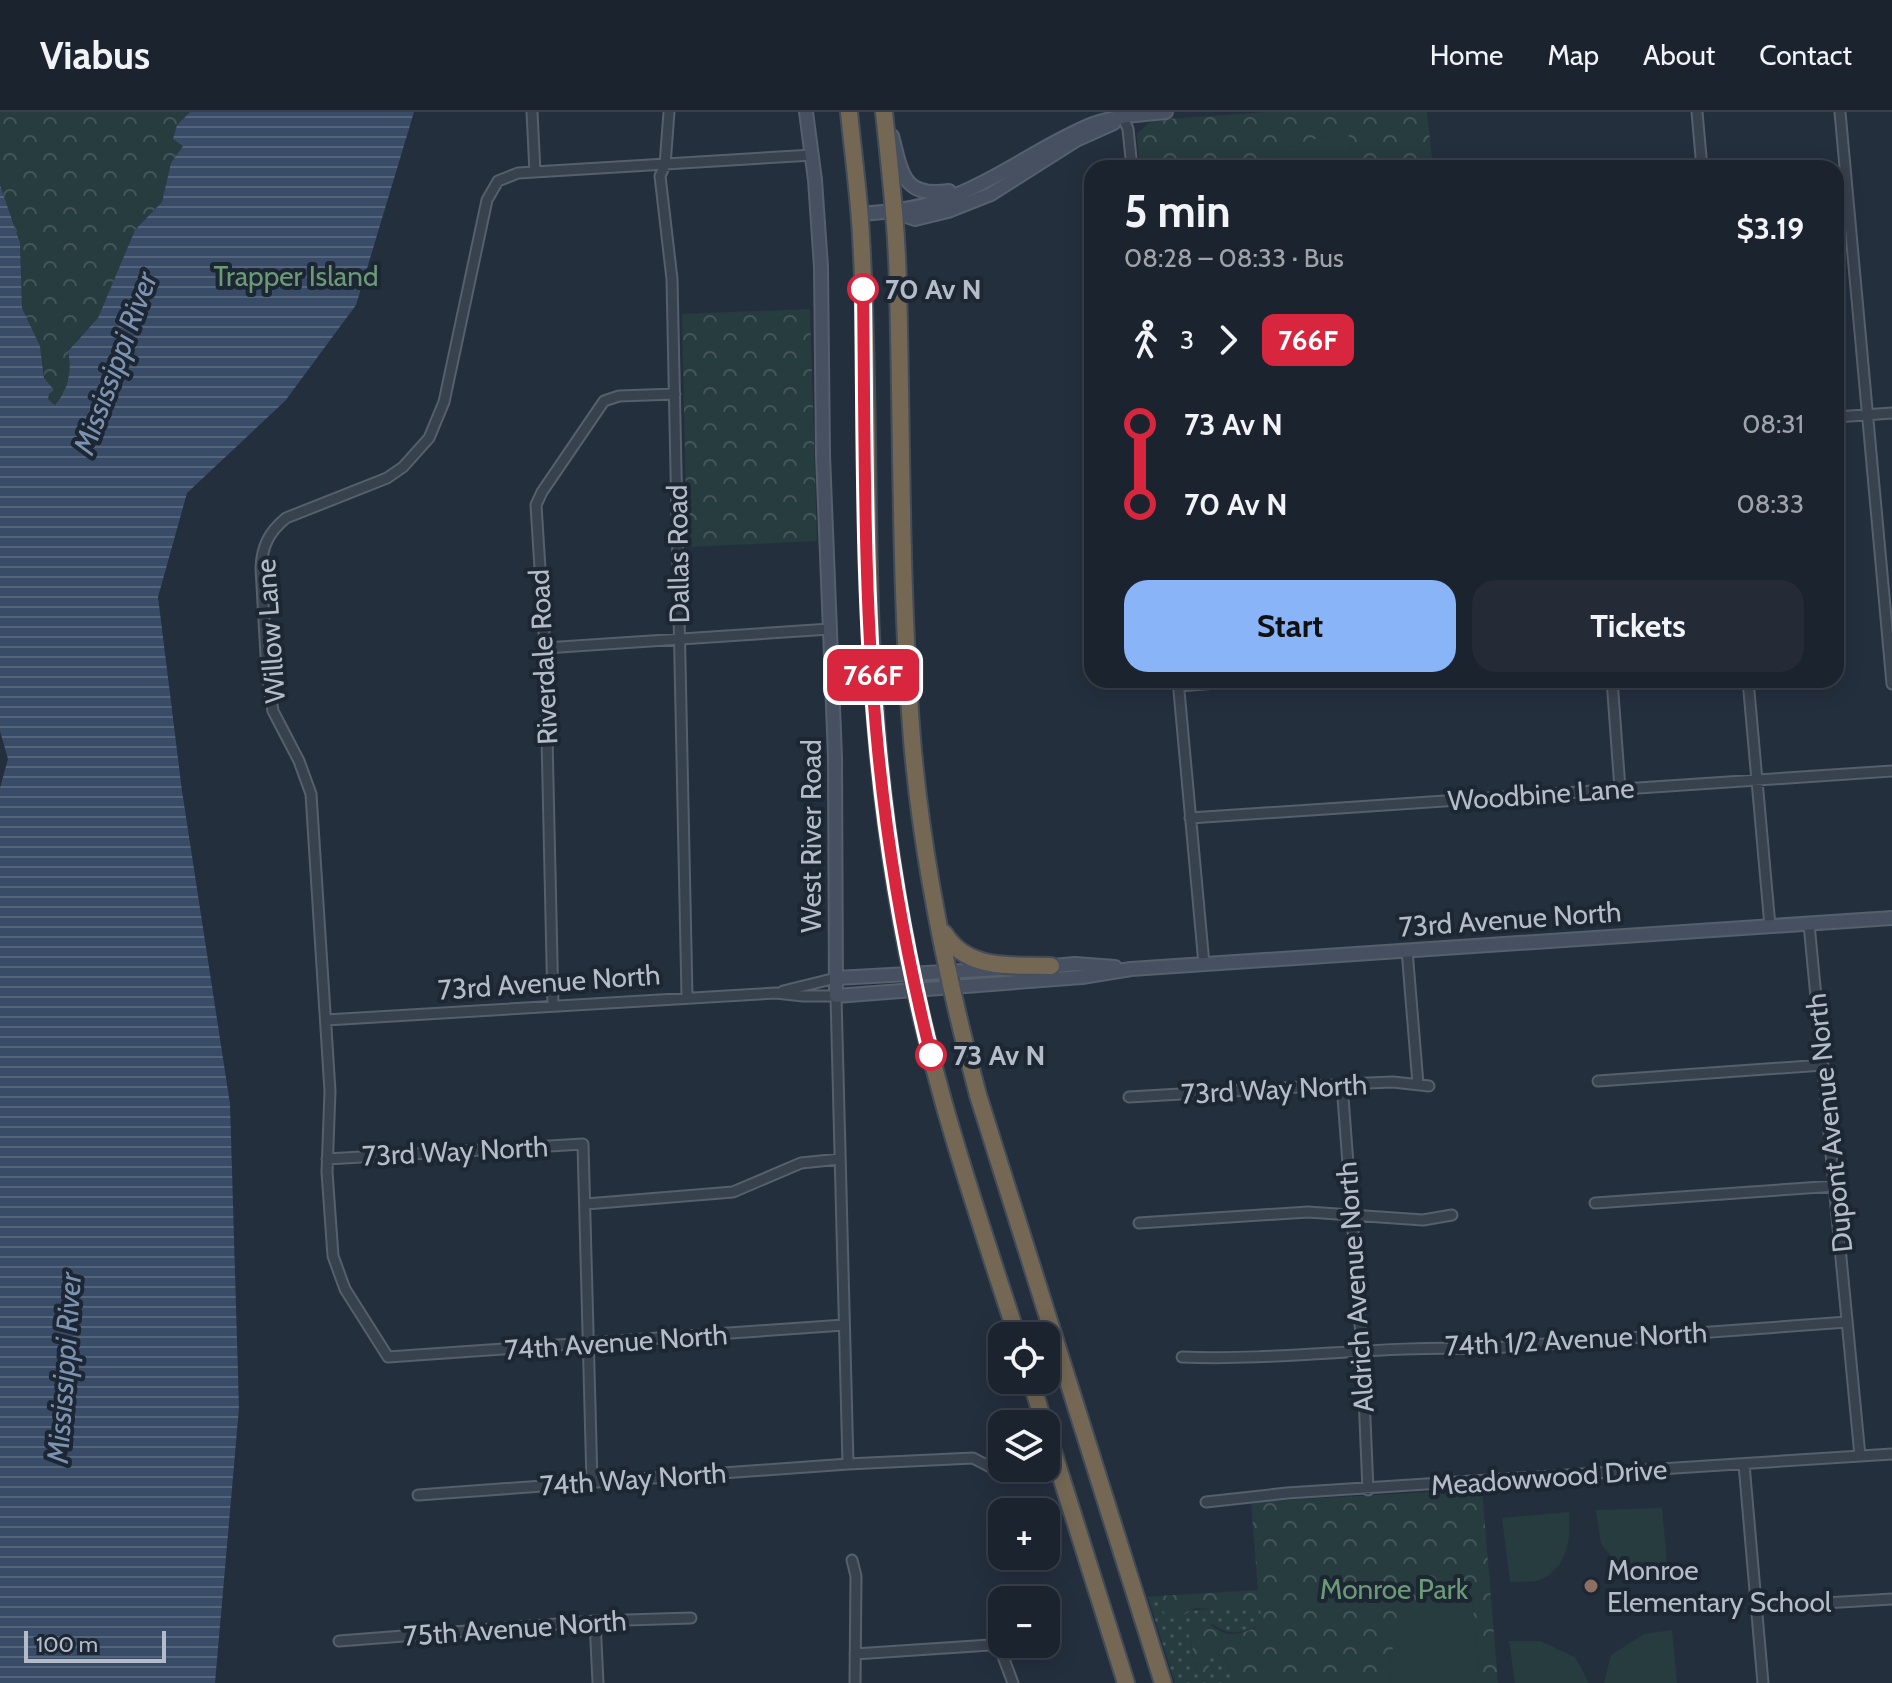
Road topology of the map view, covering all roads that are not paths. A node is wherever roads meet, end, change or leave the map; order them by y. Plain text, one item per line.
1 (532, 112) edge
2 (669, 112) edge
3 (806, 112) edge
4 (849, 112) edge
5 (885, 112) edge
6 (1166, 112) edge
7 (1697, 112) edge
8 (1840, 112) edge
9 (1123, 118) junction
10 (813, 155) junction
11 (1131, 160) edge
12 (1701, 160) edge
13 (665, 165) junction
14 (535, 172) junction
15 (991, 179) junction
16 (894, 212) junction
17 (859, 214) junction
18 (675, 394) junction
19 (1892, 413) edge
20 (1868, 415) junction
21 (1844, 416) edge
22 (830, 629) junction
23 (679, 638) junction
24 (545, 648) junction
25 (1892, 684) edge
26 (1179, 688) edge
27 (1613, 688) edge
28 (1749, 688) edge
29 (1892, 771) edge
30 (1757, 780) junction
31 (1620, 789) junction
32 (1190, 818) junction
33 (1892, 918) edge
34 (1809, 924) junction
35 (939, 925) junction
36 (1770, 926) junction
37 (1407, 950) junction
38 (1204, 964) junction
39 (1051, 966) junction
40 (1131, 969) junction
41 (913, 974) junction
42 (836, 978) junction
43 (951, 980) junction
44 (916, 992) junction
45 (776, 993) junction
46 (836, 996) junction
47 (687, 997) junction
48 (553, 1006) junction
49 (326, 1020) junction
50 (1823, 1065) junction
51 (1598, 1081) dead end
52 (1342, 1084) junction
53 (1418, 1084) junction
54 (1429, 1086) dead end
55 (1129, 1097) dead end
56 (327, 1159) junction
57 (840, 1159) junction
58 (1836, 1186) junction
59 (1595, 1203) dead end
60 (586, 1204) junction
61 (1351, 1214) junction
62 (1452, 1215) dead end
63 (1139, 1223) dead end
64 (1013, 1322) edge
65 (1847, 1322) junction
66 (844, 1325) junction
67 (588, 1345) junction
68 (1362, 1350) junction
69 (388, 1357) joint
70 (1182, 1357) dead end
71 (1892, 1454) edge
72 (1860, 1456) junction
73 (848, 1464) junction
74 (1744, 1464) junction
75 (988, 1466) edge
76 (1060, 1474) edge
77 (592, 1482) junction
78 (1368, 1490) junction
79 (418, 1495) dead end
80 (1206, 1502) dead end
81 (852, 1560) dead end
82 (1892, 1599) edge
83 (1757, 1607) junction
84 (691, 1618) dead end
85 (595, 1621) junction
86 (339, 1641) dead end
87 (855, 1654) junction
88 (598, 1683) edge
89 (855, 1683) edge
90 (1013, 1683) edge
91 (1126, 1683) edge
92 (1163, 1683) edge
93 (1763, 1683) edge

1 - 14 street
2 - 13 street, Dallas Road
3 - 10 street, West River Road
4 - 17 highway
5 - 15 street
5 - 16 highway
6 - 9 street
7 - 12 street
8 - 20 street
9 - 11 street
9 - 15 street
9 - 16 street
10 - 13 street, Willow Lane
10 - 22 street, West River Road
13 - 14 street, Willow Lane
13 - 18 street, Dallas Road
14 - 49 street, Willow Lane
15 - 16 street
16 - 17 street
16 - 35 highway
17 - 41 highway
18 - 23 street, Dallas Road
18 - 24 street, Riverdale Road
19 - 20 street
20 - 21 street
20 - 25 street
22 - 23 street
22 - 42 street, West River Road
23 - 24 street
23 - 47 street, Dallas Road
24 - 48 street, Riverdale Road
26 - 32 street
27 - 31 street
28 - 30 street
29 - 30 street, Woodbine Lane
30 - 31 street, Woodbine Lane
30 - 36 street
31 - 32 street, Woodbine Lane
32 - 38 street
33 - 34 street, 73rd Avenue North
34 - 36 street, 73rd Avenue North
34 - 50 street, Dupont Avenue North
35 - 39 highway
35 - 43 highway
36 - 37 street, 73rd Avenue North
37 - 38 street, 73rd Avenue North
37 - 53 street
38 - 40 street, 73rd Avenue North
39 - 40 street, 73rd Avenue North
39 - 43 street, 73rd Avenue North
40 - 43 street, 73rd Avenue North
41 - 42 street, 73rd Avenue North
41 - 43 street, 73rd Avenue North
41 - 44 highway
42 - 45 street, 73rd Avenue North
42 - 46 street, West River Road
43 - 44 street, 73rd Avenue North
43 - 92 highway
44 - 46 street, 73rd Avenue North
44 - 64 highway
45 - 46 street, 73rd Avenue North
45 - 47 street, 73rd Avenue North
46 - 57 street, West River Road
47 - 48 street, 73rd Avenue North
48 - 49 street, 73rd Avenue North
49 - 56 street, Willow Lane
50 - 51 street
50 - 58 street, Dupont Avenue North
52 - 53 street, 73rd Way North
52 - 55 street, 73rd Way North
52 - 61 street, Aldrich Avenue North
53 - 54 street, 73rd Way North
56 - 60 street, 73rd Way North
56 - 69 street, Willow Lane
57 - 60 street
57 - 66 street, West River Road
58 - 59 street
58 - 65 street, Dupont Avenue North
60 - 67 street
61 - 62 street
61 - 63 street
61 - 68 street, Aldrich Avenue North
65 - 68 street, 74th 1/2 Avenue North
65 - 72 street, Dupont Avenue North
66 - 67 street, 74th Avenue North
66 - 73 street, West River Road
67 - 69 street, 74th Avenue North
67 - 77 street
68 - 70 street, 74th 1/2 Avenue North
68 - 78 street, Aldrich Avenue North
71 - 72 street, Meadowwood Drive
72 - 74 street, Meadowwood Drive
73 - 75 street, 74th Way North
73 - 77 street, 74th Way North
74 - 78 street, Meadowwood Drive
74 - 83 street
76 - 91 highway
77 - 79 street, 74th Way North
78 - 80 street, Meadowwood Drive
81 - 87 street
82 - 83 street
83 - 93 street
84 - 85 street, 75th Avenue North
85 - 86 street, 75th Avenue North
85 - 88 street
87 - 89 street
87 - 90 street

